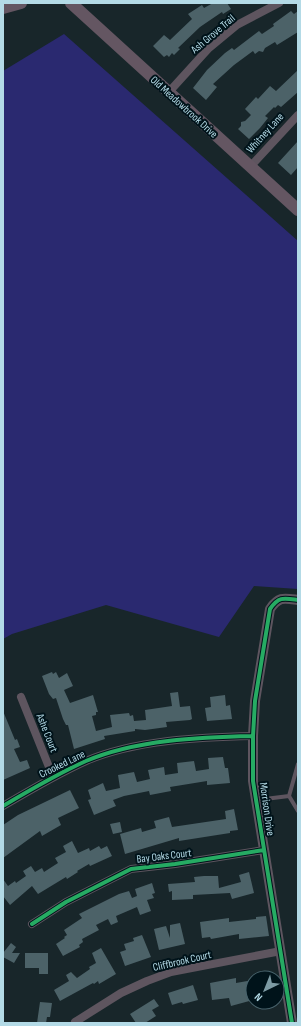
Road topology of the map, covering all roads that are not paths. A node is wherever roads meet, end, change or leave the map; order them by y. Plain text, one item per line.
1 (21, 3) edge
2 (71, 3) edge
3 (279, 3) edge
4 (3, 8) edge
5 (168, 92) junction
6 (298, 115) edge
7 (250, 167) junction
8 (298, 210) edge
9 (298, 600) edge
10 (21, 697) dead end
11 (253, 736) junction
12 (298, 764) edge
13 (53, 777) junction
14 (289, 796) junction
15 (256, 800) junction
16 (3, 806) edge
17 (298, 811) edge
18 (264, 850) junction
19 (32, 924) dead end
20 (281, 951) junction
21 (293, 1007) edge
22 (75, 1022) edge
23 (292, 1023) edge

1 - 4 main road
2 - 5 main road, Old Meadowbrook Drive
3 - 5 street, Ash Grove Trail
5 - 7 main road, Old Meadowbrook Drive
6 - 7 street, Whitney Lane
7 - 8 main road, Old Meadowbrook Drive
9 - 11 street, Morrison Drive
10 - 13 street, Ashe Court
11 - 13 street, Crooked Lane
11 - 15 street, Morrison Drive
12 - 14 lane
13 - 16 street, Crooked Lane
14 - 15 lane
14 - 17 lane
15 - 18 street, Morrison Drive
18 - 19 street, Bay Oaks Court
18 - 20 street, Morrison Drive
20 - 21 street, Morrison Drive
20 - 22 street, Cliffbrook Court
21 - 23 street, Morrison Drive

